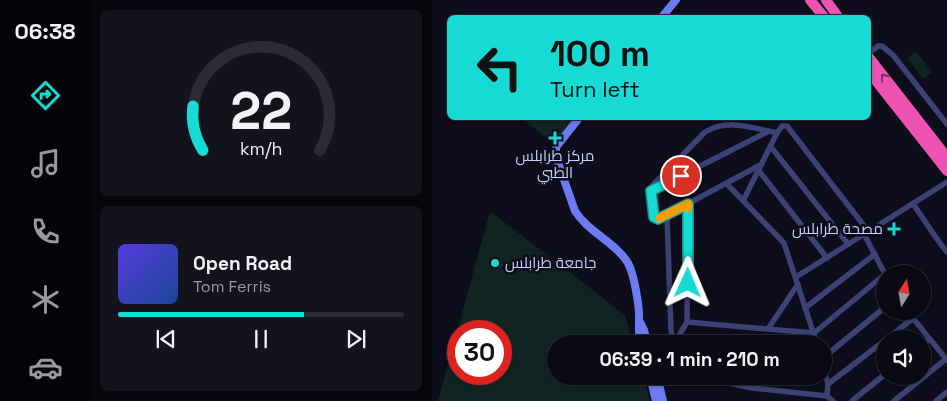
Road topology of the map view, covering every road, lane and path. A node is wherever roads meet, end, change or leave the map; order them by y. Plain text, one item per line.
1 (676, 0) edge
2 (810, 0) edge
3 (826, 0) edge
4 (664, 15) edge
5 (822, 15) edge
6 (837, 15) edge
7 (871, 52) edge
8 (871, 59) edge
9 (871, 75) edge
10 (577, 120) edge
11 (946, 124) edge
12 (769, 131) junction
13 (777, 133) junction
14 (771, 147) junction
15 (946, 157) edge
16 (762, 164) junction
17 (759, 171) junction
18 (946, 171) edge
19 (946, 182) edge
20 (727, 184) junction
21 (651, 191) junction
22 (743, 201) junction
23 (688, 204) junction
24 (913, 204) junction
25 (667, 214) junction
26 (866, 232) junction
27 (848, 244) junction
28 (946, 252) edge
29 (875, 254) junction
30 (827, 258) junction
31 (880, 265) edge
32 (796, 277) junction
33 (876, 282) edge
34 (798, 284) junction
35 (805, 308) junction
36 (876, 315) edge
37 (910, 320) edge
38 (914, 320) edge
39 (640, 322) junction
40 (687, 322) junction
41 (768, 328) junction
42 (898, 330) edge
43 (922, 330) edge
44 (814, 333) junction
45 (639, 335) edge
46 (645, 335) edge
47 (672, 335) edge
48 (679, 335) edge
49 (931, 341) edge
50 (876, 348) edge
51 (832, 351) edge
52 (946, 360) edge
53 (832, 381) edge
54 (876, 382) edge
55 (652, 385) edge
56 (659, 385) edge
57 (738, 385) edge
58 (828, 385) edge
59 (946, 392) edge
60 (830, 399) edge
61 (656, 401) edge
62 (663, 401) edge
63 (852, 401) edge
64 (894, 401) edge
65 (936, 401) edge

1 - 4 street
2 - 5 highway
3 - 6 highway
7 - 11 street
15 -> 8 highway
9 - 18 highway
10 - 39 street
12 - 13 street
12 - 21 street
12 - 21 street
13 - 14 street
13 - 26 street
14 - 16 street
14 - 27 street
16 - 17 street
16 - 20 street
17 - 22 street
17 - 30 street
19 - 24 street
20 - 22 street
20 - 23 street
21 - 25 street
22 - 32 street
23 - 25 street
23 - 40 street
24 - 26 street
24 - 28 street
25 - 47 street
26 - 27 street
26 - 29 street
27 - 30 street
29 - 31 street
29 - 35 street
30 - 32 street
32 - 34 street
33 - 44 street
34 - 35 street
34 - 41 street
35 - 44 street
36 - 51 street
37 - 42 street
38 - 43 street
39 - 45 street
39 - 46 street
40 - 41 street
40 - 48 street
41 - 44 street
49 - 52 street
50 - 53 street
52 - 64 street
54 - 63 street
55 - 61 street
56 - 62 street
57 - 60 street
58 - 60 street
59 - 65 street

